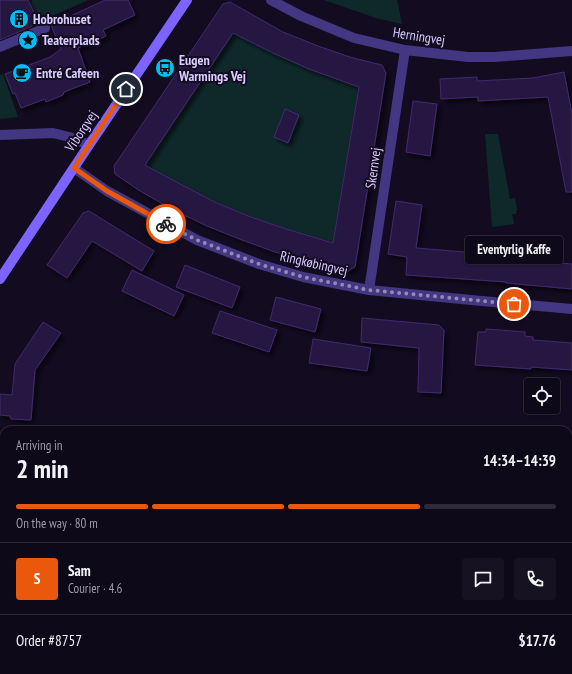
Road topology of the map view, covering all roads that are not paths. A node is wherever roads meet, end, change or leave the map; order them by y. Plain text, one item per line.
1 (187, 0) edge
2 (271, 0) edge
3 (45, 28) dead end
4 (0, 47) edge
5 (405, 50) junction
6 (572, 51) edge
7 (0, 135) edge
8 (88, 145) junction
9 (74, 168) junction
10 (0, 279) edge
11 (369, 290) junction
12 (572, 309) edge

1 - 8 street, Viborgvej
2 - 5 street, Herningvej
3 - 4 street
5 - 6 street, Herningvej
5 - 11 street, Skernvej
7 - 8 street
8 - 9 street, Viborgvej
9 - 10 street, Viborgvej
9 - 11 street, Ringkøbingvej
11 - 12 street, Ringkøbingvej

